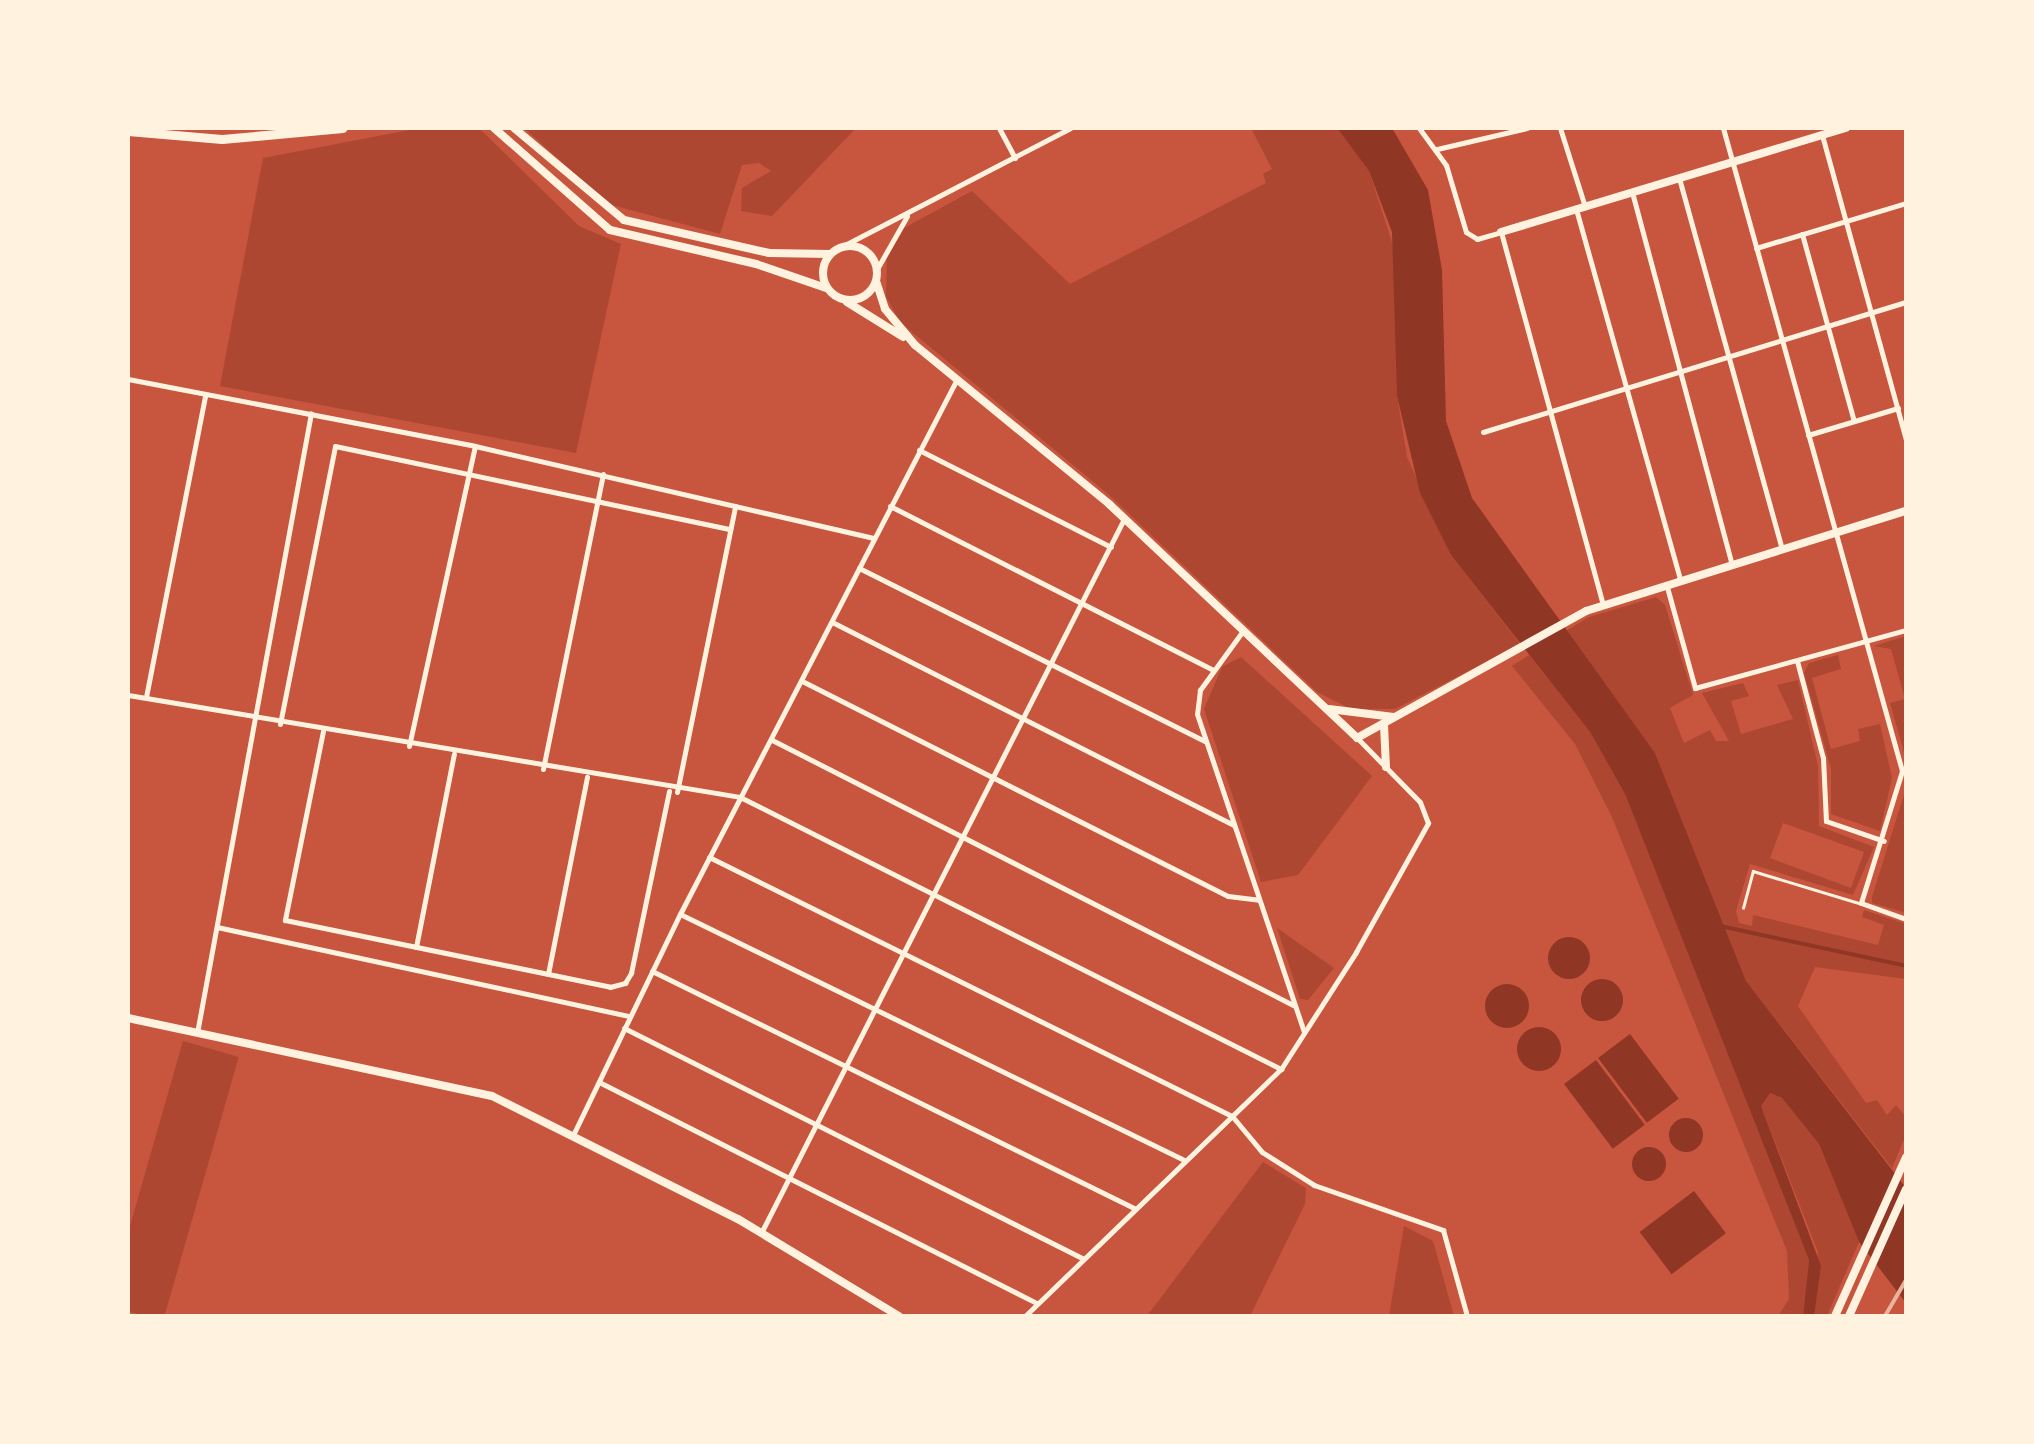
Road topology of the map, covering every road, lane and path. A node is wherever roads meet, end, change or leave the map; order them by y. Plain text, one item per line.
1 (342, 128) edge
2 (494, 128) edge
3 (514, 128) edge
4 (998, 128) edge
5 (1070, 128) edge
6 (1419, 128) edge
7 (1527, 128) edge
8 (1560, 128) edge
9 (1723, 128) edge
10 (1846, 128) edge
11 (128, 130) edge
12 (1822, 134) junction
13 (1437, 149) junction
14 (1015, 158) junction
15 (1732, 162) junction
16 (1680, 178) junction
17 (1632, 192) junction
18 (1906, 204) edge
19 (1581, 208) junction
20 (912, 210) junction
21 (1847, 221) junction
22 (1500, 232) junction
23 (1802, 234) junction
24 (1756, 248) junction
25 (833, 251) junction
26 (876, 269) junction
27 (876, 281) junction
28 (826, 288) junction
29 (845, 301) junction
30 (1906, 302) edge
31 (1872, 312) junction
32 (1827, 327) junction
33 (1781, 341) junction
34 (915, 345) junction
35 (1729, 358) junction
36 (1680, 373) junction
37 (128, 379) edge
38 (956, 379) junction
39 (1626, 389) junction
40 (205, 395) junction
41 (1906, 396) edge
42 (1896, 399) junction
43 (1898, 408) junction
44 (311, 413) junction
45 (1550, 413) junction
46 (1854, 421) junction
47 (1483, 432) dead end
48 (1808, 435) junction
49 (1906, 440) edge
50 (474, 446) junction
51 (920, 450) junction
52 (468, 474) junction
53 (604, 474) junction
54 (598, 501) junction
55 (735, 506) junction
56 (890, 506) junction
57 (1906, 512) edge
58 (1124, 519) junction
59 (730, 529) junction
60 (1835, 533) junction
61 (874, 538) junction
62 (1110, 547) junction
63 (1782, 549) junction
64 (1732, 564) junction
65 (859, 568) junction
66 (1680, 580) junction
67 (1666, 584) junction
68 (1603, 604) junction
69 (1082, 605) junction
70 (832, 622) junction
71 (1906, 630) edge
72 (1242, 632) junction
73 (1866, 641) junction
74 (1797, 661) junction
75 (1052, 663) junction
76 (1213, 670) junction
77 (802, 681) junction
78 (128, 695) edge
79 (146, 696) junction
80 (1325, 708) junction
81 (1398, 717) junction
82 (256, 720) junction
83 (1024, 720) junction
84 (280, 724) junction
85 (1384, 724) junction
86 (323, 731) junction
87 (1357, 738) junction
88 (772, 740) junction
89 (1205, 741) junction
90 (409, 746) junction
91 (454, 754) junction
92 (1386, 767) junction
93 (543, 769) junction
94 (1904, 772) edge
95 (587, 776) junction
96 (995, 778) junction
97 (673, 791) junction
98 (740, 798) junction
99 (1234, 825) junction
100 (967, 838) junction
101 (1884, 840) junction
102 (709, 857) junction
103 (936, 896) junction
104 (1259, 900) junction
105 (1861, 904) junction
106 (1743, 908) dead end
107 (680, 914) junction
108 (1906, 919) edge
109 (217, 927) junction
110 (416, 948) junction
111 (907, 953) junction
112 (652, 971) junction
113 (548, 974) junction
114 (1294, 1005) junction
115 (877, 1011) junction
116 (630, 1016) junction
117 (128, 1018) edge
118 (624, 1028) junction
119 (1304, 1032) junction
120 (197, 1033) junction
121 (847, 1067) junction
122 (1281, 1070) junction
123 (599, 1082) junction
124 (1232, 1116) junction
125 (817, 1126) junction
126 (574, 1134) junction
127 (1906, 1157) edge
128 (1184, 1160) junction
129 (789, 1179) junction
130 (1906, 1189) edge
131 (1134, 1208) junction
132 (761, 1233) junction
133 (1082, 1258) junction
134 (1037, 1303) junction
135 (899, 1316) edge
136 (1024, 1316) edge
137 (1467, 1316) edge
138 (1835, 1316) edge
139 (1849, 1316) edge

1 - 11 main road
2 - 28 street
3 - 25 street
4 - 14 street
5 - 14 street
6 - 13 street
7 - 13 street
8 - 19 street
9 - 15 street
10 - 12 street
12 - 15 street
12 - 21 street
13 - 22 street
14 - 20 street
15 - 16 street
15 - 24 street
16 - 17 street
16 - 35 street
17 - 19 street
17 - 36 street
18 - 21 street
19 - 22 street
19 - 39 street
20 - 25 street
20 - 26 street
21 - 23 street
21 - 31 street
22 - 45 street
23 - 24 street
23 - 32 street
24 - 33 street
25 - 26 street
25 - 28 street
26 - 27 street
27 - 29 street
27 - 34 street
28 - 29 street
29 - 34 street
30 - 31 street
31 - 32 street
31 - 42 street
32 - 33 street
32 - 46 street
33 - 35 street
33 - 48 street
34 - 38 street
35 - 36 street
35 - 63 street
36 - 39 street
36 - 64 street
37 - 40 street
38 - 51 street
38 - 58 street
39 - 45 street
39 - 66 street
40 - 44 street
40 - 79 street
41 - 42 street
42 - 43 street
43 - 46 street
43 - 49 street
44 - 50 street
44 - 82 street
45 - 47 street
45 - 68 street
46 - 48 street
48 - 60 street
50 - 52 street
50 - 53 street
51 - 56 street
51 - 62 street
52 - 54 street
52 - 84 street
52 - 90 street
53 - 54 street
53 - 55 street
54 - 59 street
54 - 93 street
55 - 59 street
55 - 61 street
56 - 61 street
56 - 69 street
57 - 60 street
58 - 62 street
58 - 72 street
59 - 97 street
60 - 63 street
60 - 73 street
61 - 65 street
62 - 69 street
63 - 64 street
64 - 66 street
65 - 70 street
65 - 75 street
66 - 67 street
67 - 68 street
67 - 74 street
68 - 81 street
69 - 75 street
69 - 76 street
70 - 77 street
70 - 83 street
71 - 73 street
72 - 76 street
72 - 80 street
73 - 74 street
73 - 94 street
74 - 101 street
75 - 83 street
75 - 89 street
76 - 89 street
77 - 88 street
77 - 96 street
78 - 79 street
79 - 82 street
80 - 81 street
80 - 87 street
81 - 85 street
82 - 84 street
82 - 109 street
83 - 96 street
83 - 99 street
84 - 86 street
85 - 87 street
85 - 92 street
86 - 90 street
86 - 110 street
87 - 92 street
88 - 98 street
88 - 100 street
89 - 99 street
90 - 91 street
91 - 93 street
91 - 110 street
92 - 119 street
93 - 95 street
94 - 101 street
95 - 97 street
95 - 113 street
96 - 100 street
96 - 104 street
97 - 98 street
97 - 113 street
98 - 102 street
98 - 103 street
99 - 104 street
100 - 103 street
100 - 114 street
101 - 105 street
102 - 107 street
102 - 111 street
103 - 111 street
103 - 122 street
104 - 114 street
105 - 106 lane
105 - 108 street
107 - 112 street
107 - 115 street
109 - 116 street
109 - 120 street
110 - 113 street
111 - 115 street
111 - 124 street
112 - 116 street
112 - 121 street
114 - 119 street
115 - 121 street
115 - 128 street
116 - 118 street
117 - 120 street
118 - 123 street
118 - 125 street
119 - 122 street
120 - 126 street
121 - 125 street
121 - 131 street
122 - 124 street
123 - 126 street
123 - 129 street
124 - 128 street
124 - 137 street
125 - 129 street
125 - 133 street
126 - 132 street
127 - 138 street
128 - 131 street
129 - 132 street
129 - 134 street
130 - 139 street
131 - 133 street
132 - 135 street
133 - 134 street
134 - 136 street

